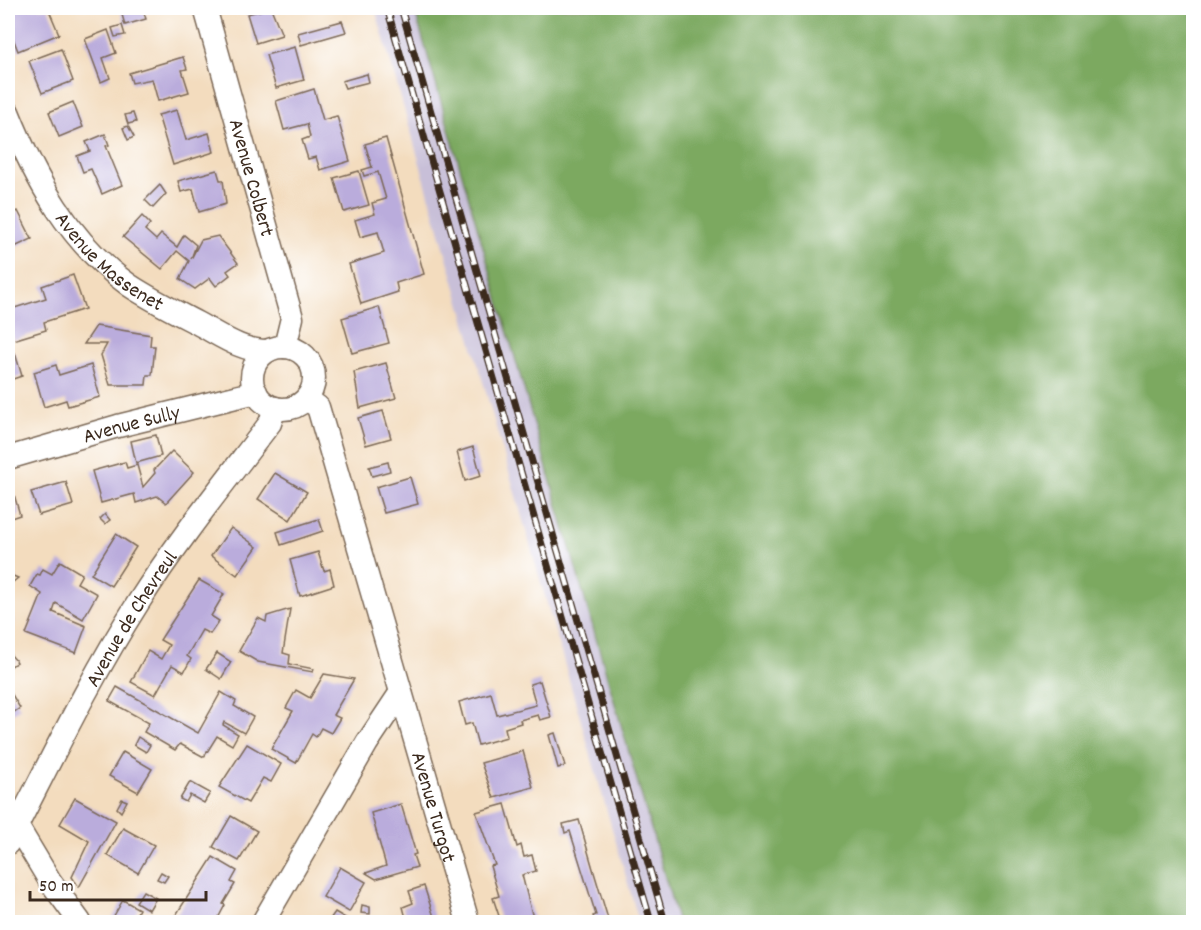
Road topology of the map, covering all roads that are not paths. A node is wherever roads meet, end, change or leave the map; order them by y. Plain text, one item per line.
1 (205, 8) edge
2 (8, 112) edge
3 (276, 349) junction
4 (256, 392) junction
5 (307, 399) junction
6 (275, 408) junction
7 (8, 458) edge
8 (401, 692) junction
9 (11, 826) edge
10 (80, 922) edge
11 (263, 922) edge
12 (468, 922) edge

1 - 3 street, Avenue Colbert
2 - 3 street, Avenue Massenet
3 - 4 street
3 - 5 street
4 - 6 street
4 - 7 street, Avenue Sully
5 - 6 street
5 - 8 street
6 - 9 street, Avenue de Chevreul
8 - 11 street
8 - 12 street, Avenue Turgot
9 - 10 street

